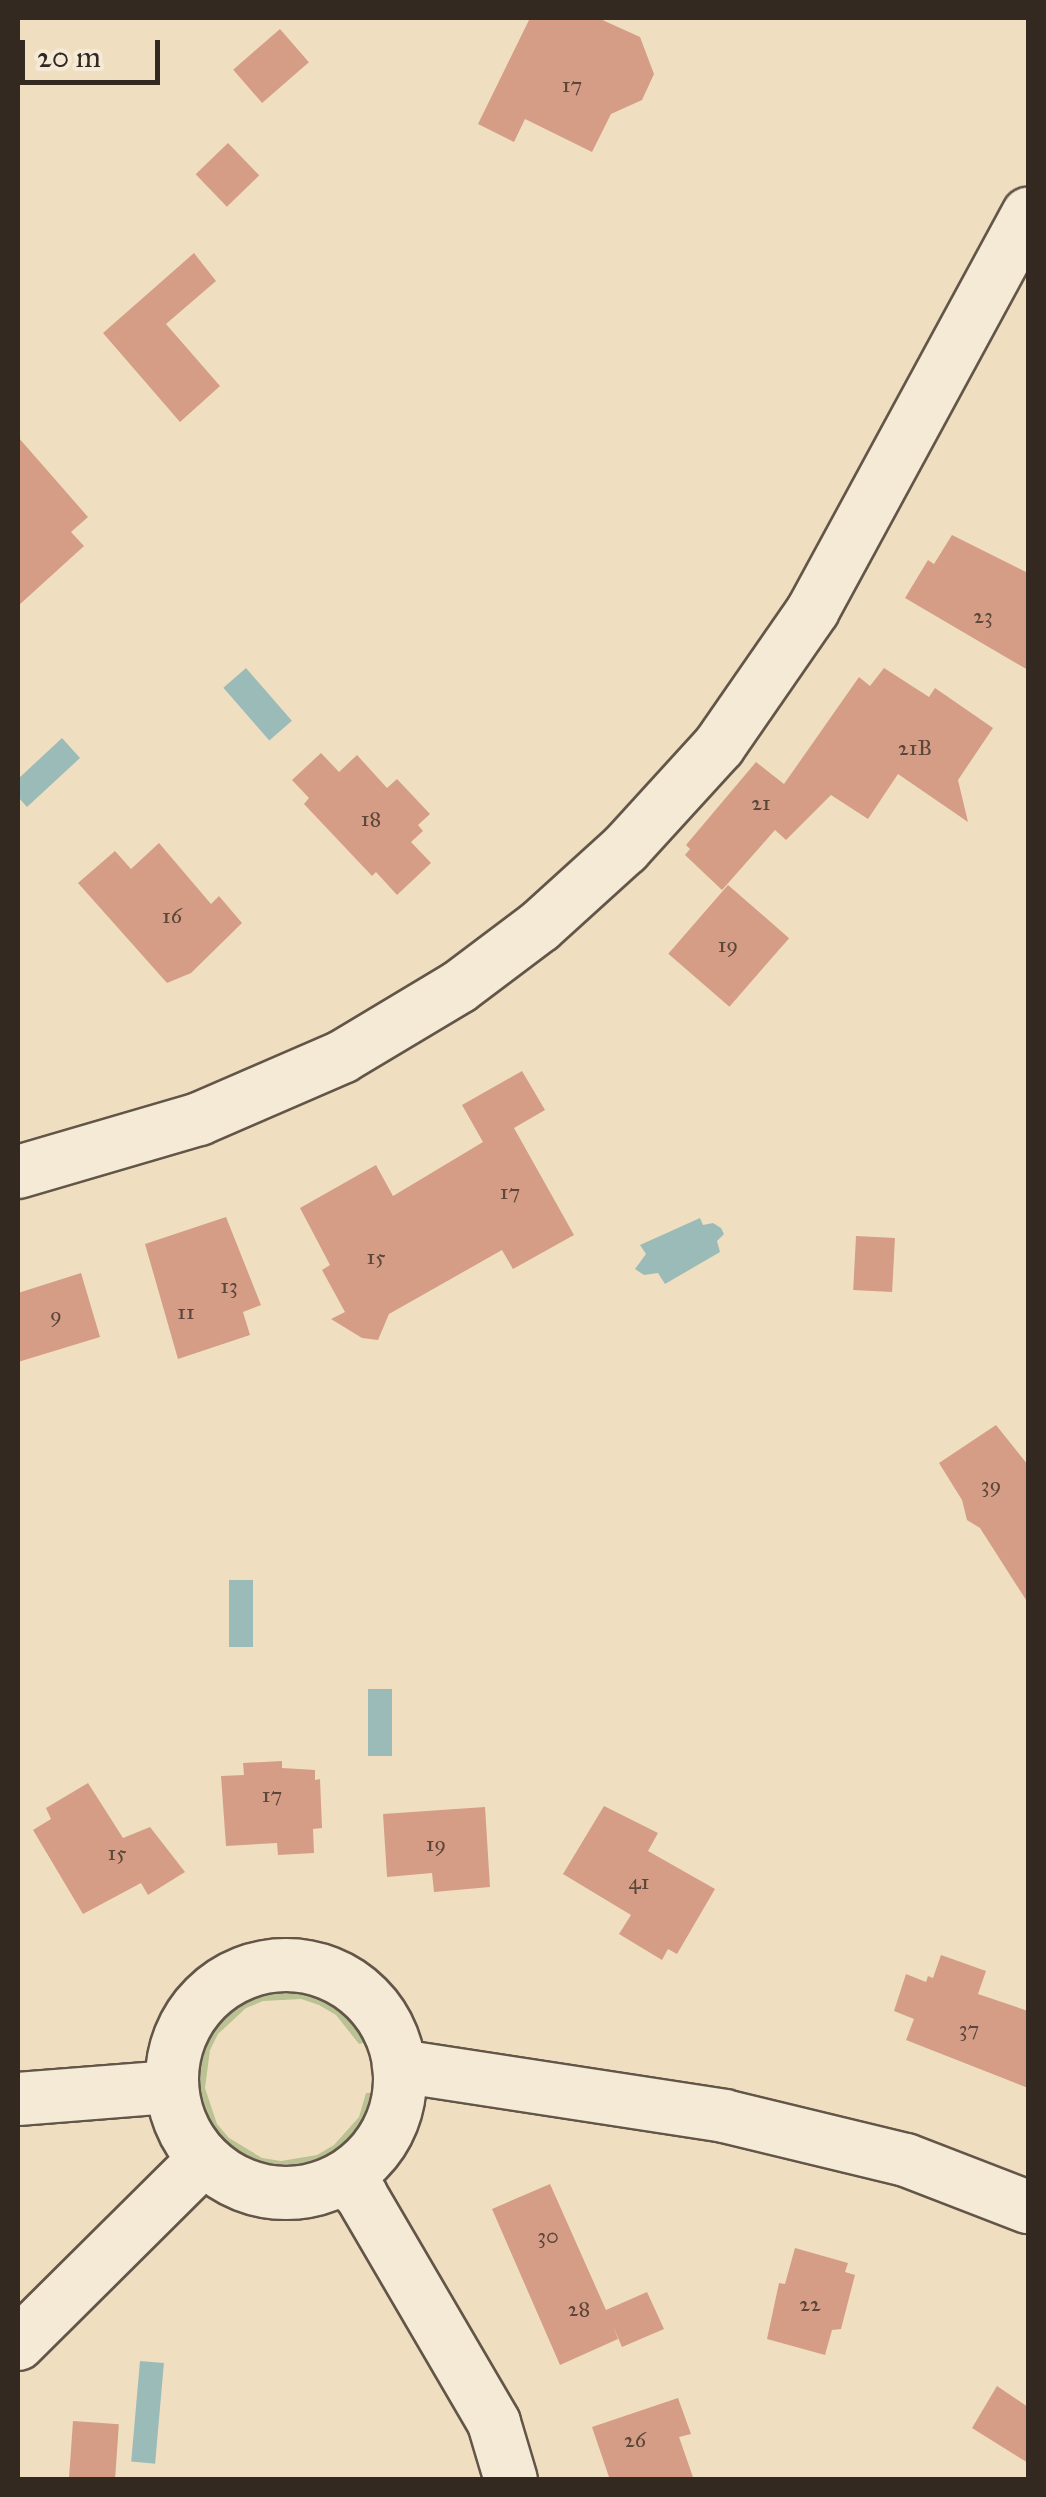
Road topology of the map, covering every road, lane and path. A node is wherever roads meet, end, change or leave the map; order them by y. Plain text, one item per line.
1 (1028, 214) edge
2 (18, 1172) edge
3 (399, 2066) junction
4 (172, 2088) junction
5 (18, 2099) edge
6 (204, 2159) junction
7 (343, 2178) junction
8 (1028, 2208) edge
9 (18, 2344) edge
10 (512, 2480) edge

1 - 2 street
3 - 4 street
3 - 7 street
3 - 8 street
4 - 5 street
4 - 6 street
6 - 7 street
6 - 9 street
7 - 10 street

